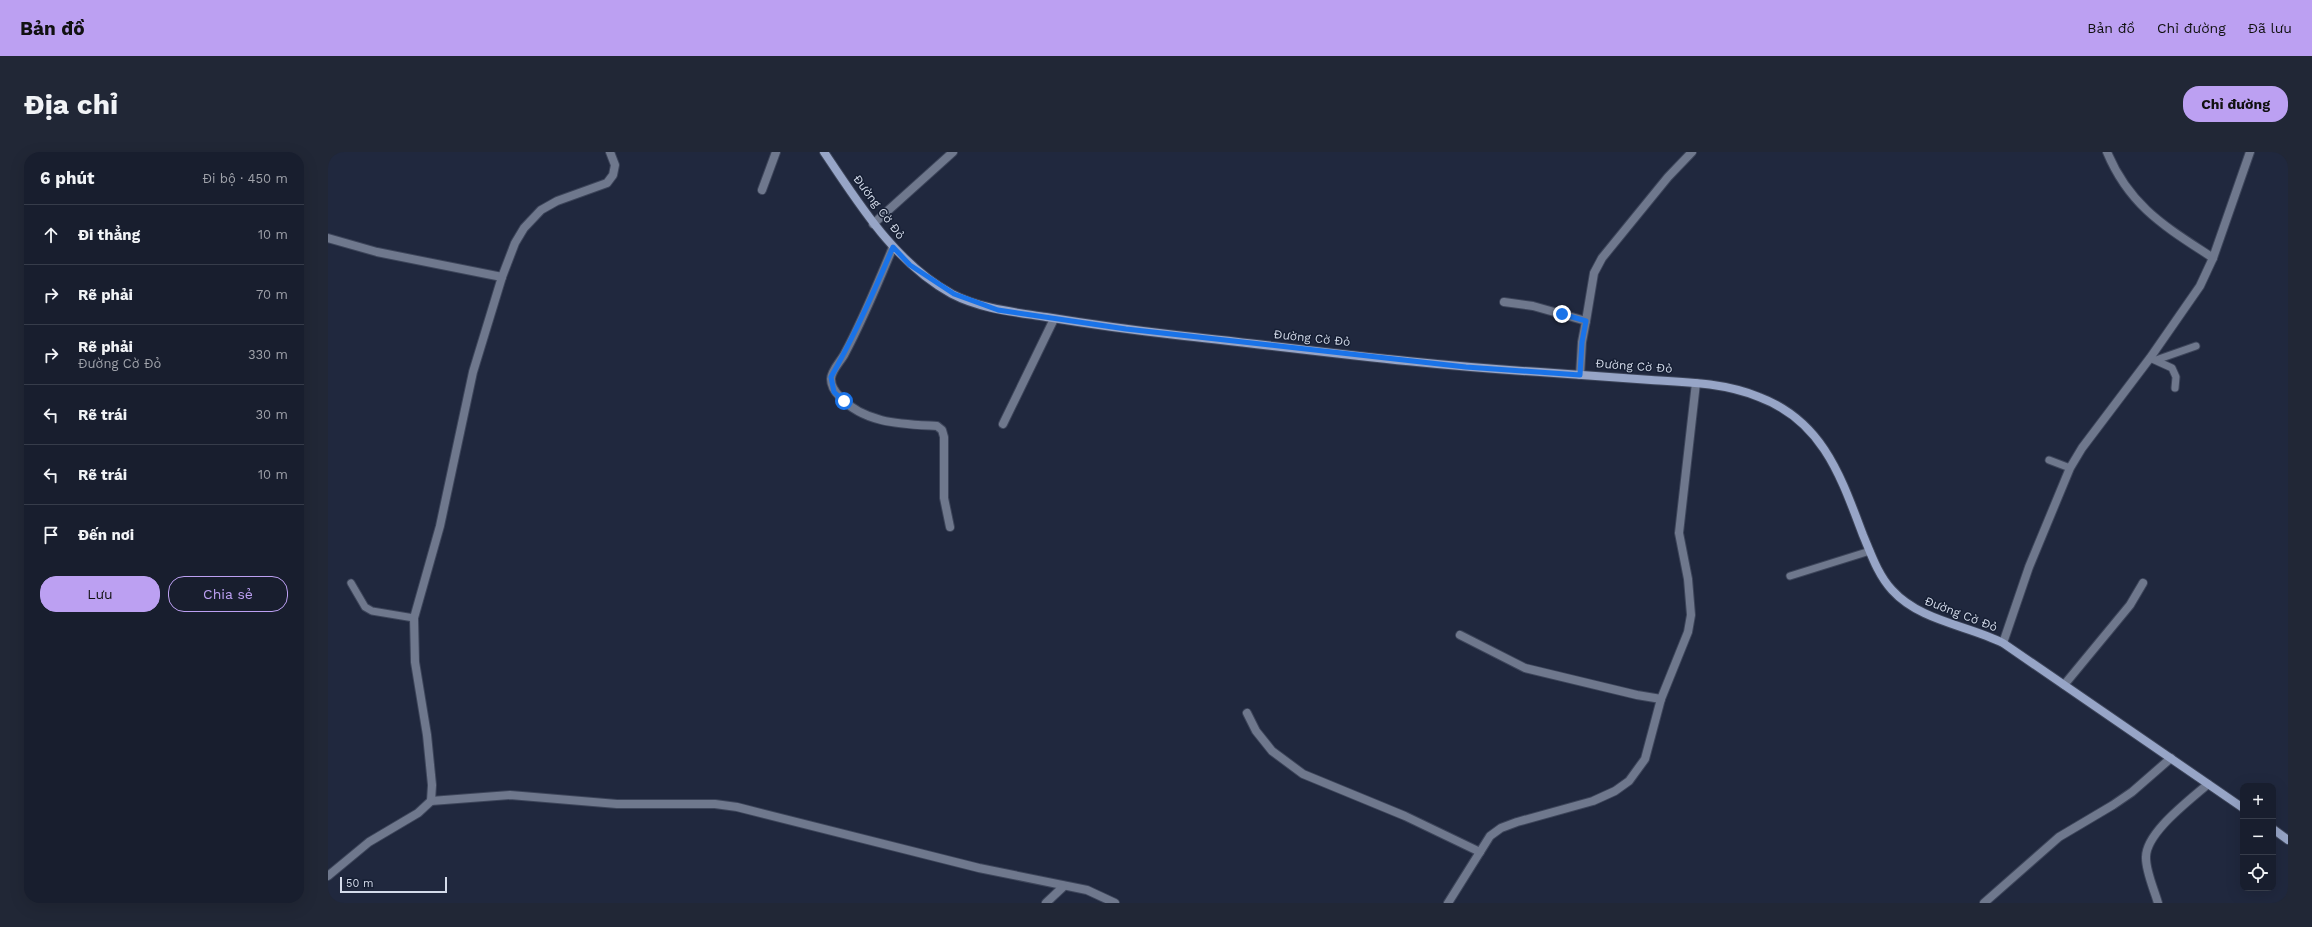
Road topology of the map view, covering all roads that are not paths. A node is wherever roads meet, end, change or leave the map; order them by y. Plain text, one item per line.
1 (610, 152) edge
2 (776, 152) edge
3 (824, 152) edge
4 (953, 152) edge
5 (1692, 152) edge
6 (2107, 152) edge
7 (2250, 152) edge
8 (762, 190) dead end
9 (873, 224) junction
10 (328, 238) edge
11 (893, 247) junction
12 (2213, 258) junction
13 (502, 277) junction
14 (1504, 302) dead end
15 (1054, 319) junction
16 (1586, 321) junction
17 (2196, 346) dead end
18 (2153, 359) junction
19 (1580, 375) junction
20 (1696, 383) junction
21 (2175, 388) dead end
22 (1003, 424) dead end
23 (2049, 460) dead end
24 (2070, 468) junction
25 (950, 527) dead end
26 (1870, 551) junction
27 (1790, 576) dead end
28 (351, 583) dead end
29 (2143, 583) dead end
30 (414, 618) junction
31 (1460, 635) dead end
32 (2003, 643) junction
33 (2064, 685) junction
34 (1661, 699) junction
35 (1247, 713) dead end
36 (2171, 758) junction
37 (2208, 784) junction
38 (430, 801) junction
39 (2240, 806) edge
40 (2276, 831) edge
41 (2288, 840) edge
42 (1480, 852) junction
43 (328, 876) edge
44 (1064, 886) junction
45 (1046, 903) edge
46 (1115, 903) edge
47 (1448, 903) edge
48 (1984, 903) edge
49 (2158, 903) edge

1 - 13 street
2 - 8 street
3 - 9 main road, Đường Cờ Đỏ
4 - 9 street
5 - 16 street
6 - 12 street
7 - 12 street
9 - 11 main road, Đường Cờ Đỏ
10 - 13 street
11 - 15 main road, Đường Cờ Đỏ
11 - 25 street
12 - 18 street
13 - 30 street
14 - 16 street
15 - 19 main road, Đường Cờ Đỏ
15 - 22 street
16 - 19 street
17 - 18 lane
18 - 21 lane
18 - 24 street
19 - 20 main road, Đường Cờ Đỏ
20 - 26 main road, Đường Cờ Đỏ
20 - 34 street
23 - 24 lane
24 - 32 street
26 - 27 lane
26 - 32 main road, Đường Cờ Đỏ
28 - 30 lane
29 - 33 street
30 - 38 street
31 - 34 street
32 - 33 main road, Đường Cờ Đỏ
33 - 36 main road, Đường Cờ Đỏ
34 - 42 street
35 - 42 street
36 - 37 main road, Đường Cờ Đỏ
36 - 48 street
37 - 39 main road, Đường Cờ Đỏ
37 - 49 street
38 - 43 street
38 - 44 street
40 - 41 main road
42 - 47 street
44 - 45 street
44 - 46 street

